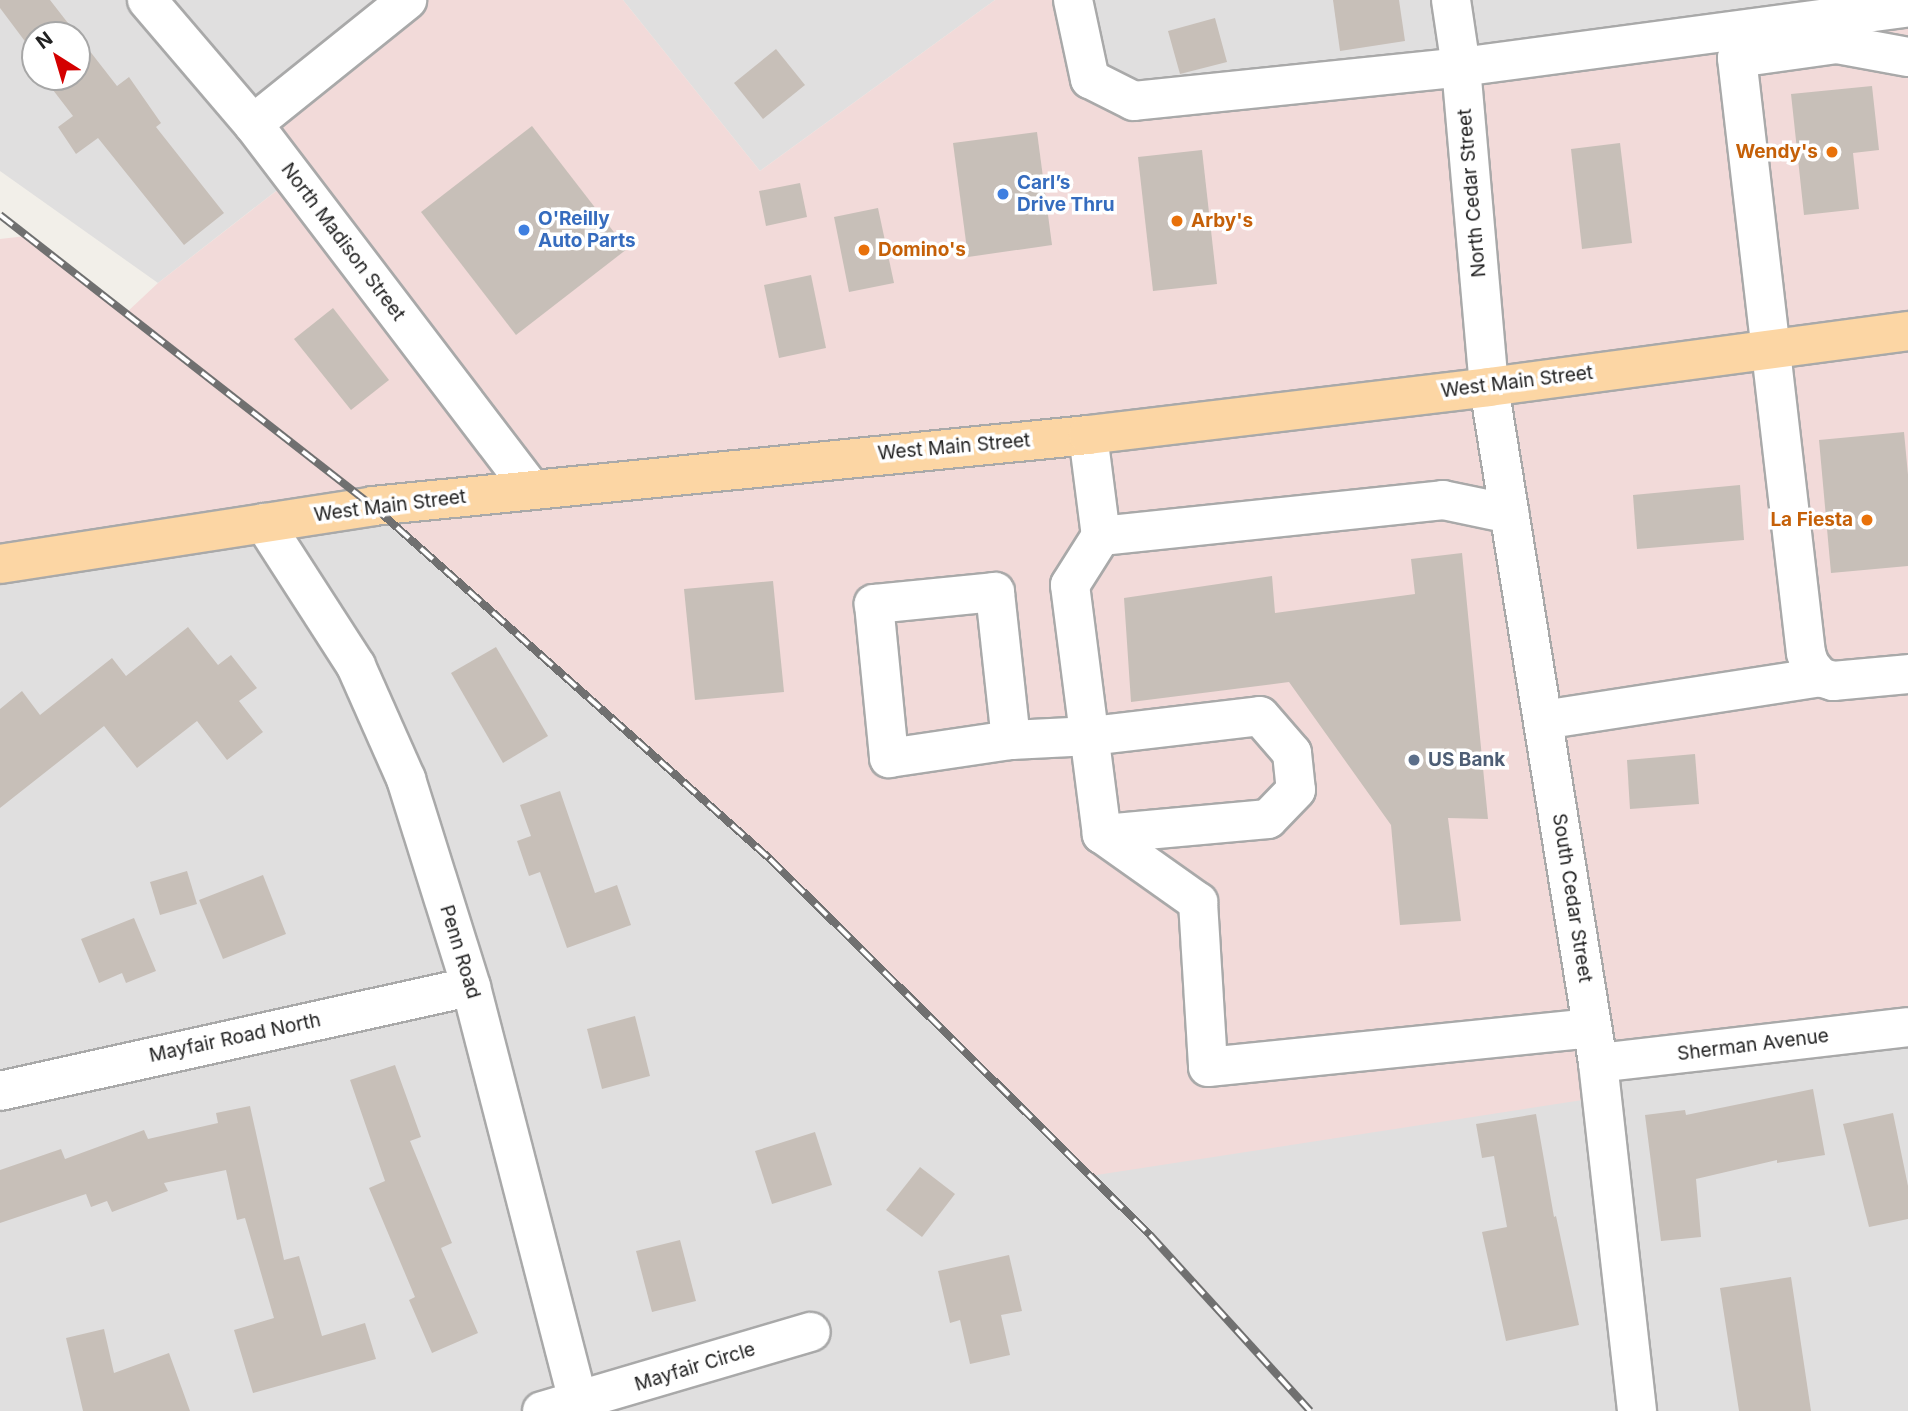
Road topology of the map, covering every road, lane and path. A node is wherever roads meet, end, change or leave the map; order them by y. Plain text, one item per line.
1 (147, 0) edge
2 (407, 0) edge
3 (1073, 0) edge
4 (1451, 0) edge
5 (1908, 7) edge
6 (1908, 57) edge
7 (1461, 67) junction
8 (1908, 78) edge
9 (253, 124) junction
10 (1753, 207) junction
11 (1908, 331) edge
12 (1768, 350) junction
13 (1489, 387) junction
14 (1088, 435) junction
15 (532, 490) junction
16 (1510, 514) junction
17 (264, 523) junction
18 (1101, 536) junction
19 (0, 564) edge
20 (1908, 674) edge
21 (1820, 677) junction
22 (1543, 720) junction
23 (1091, 736) junction
24 (1010, 740) junction
25 (1102, 834) junction
26 (471, 987) junction
27 (1908, 1027) edge
28 (1595, 1045) junction
29 (0, 1091) edge
30 (811, 1332) dead end
31 (580, 1407) edge
32 (542, 1411) edge
33 (1637, 1411) edge

1 - 9 street, North Madison Street
2 - 9 street
3 - 7 street
4 - 7 street, North Cedar Street
5 - 7 street
6 - 10 street
7 - 13 street, North Cedar Street
8 - 10 street
9 - 15 street, North Madison Street
10 - 12 street
11 - 12 main road, West Main Street
12 - 13 main road, West Main Street
12 - 21 street
13 - 14 main road, West Main Street
13 - 16 street, South Cedar Street
14 - 15 main road, West Main Street
14 - 18 street
15 - 17 main road, West Main Street
16 - 18 street
16 - 22 street, South Cedar Street
17 - 19 main road, West Main Street
17 - 26 street, Penn Road
18 - 23 street
20 - 21 street
21 - 22 street
22 - 28 street, South Cedar Street
23 - 24 street
23 - 25 street
23 - 25 street
24 - 24 street
25 - 28 street, Sherman Avenue
26 - 29 street, Mayfair Road North
26 - 31 street, Penn Road
27 - 28 street, Sherman Avenue
28 - 33 street, South Cedar Street
30 - 31 street, Mayfair Circle
31 - 32 street, Mayfair Circle

